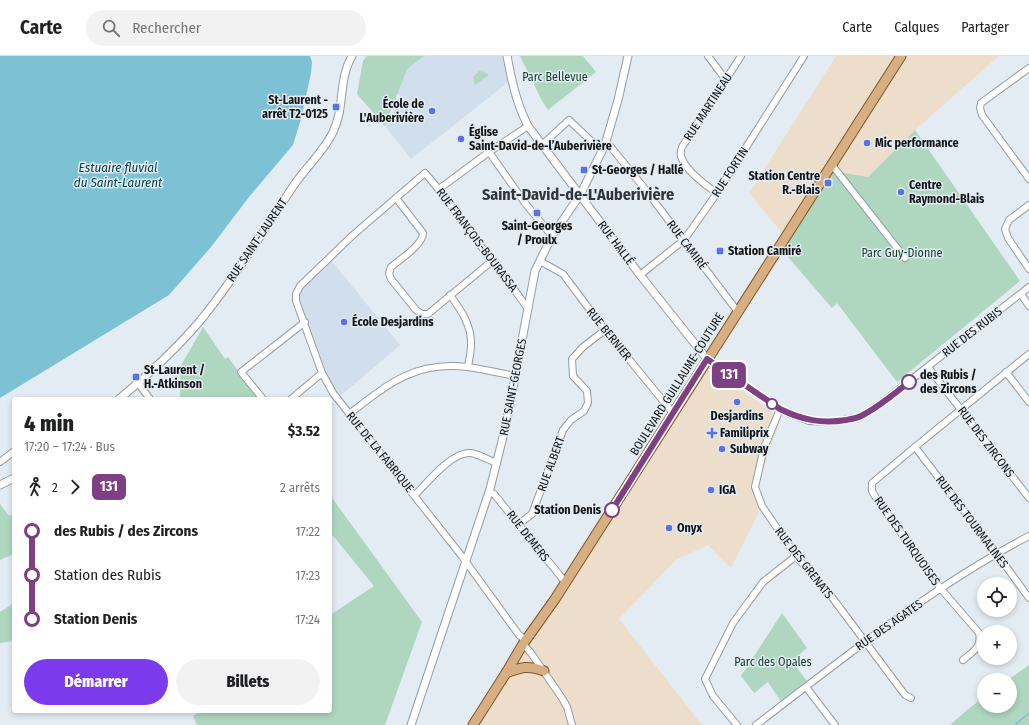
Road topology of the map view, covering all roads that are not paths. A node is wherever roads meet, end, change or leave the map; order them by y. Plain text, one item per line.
1 (352, 56) edge
2 (507, 56) edge
3 (628, 56) edge
4 (708, 56) edge
5 (742, 56) edge
6 (804, 56) edge
7 (901, 56) edge
8 (1028, 69) edge
9 (726, 80) junction
10 (528, 126) junction
11 (542, 145) junction
12 (605, 145) junction
13 (489, 152) junction
14 (832, 165) junction
15 (425, 174) joint
16 (1029, 179) edge
17 (439, 189) junction
18 (717, 193) junction
19 (580, 195) junction
20 (396, 198) junction
21 (1029, 205) edge
22 (552, 236) junction
23 (684, 240) junction
24 (905, 258) dead end
25 (492, 261) junction
26 (540, 261) junction
27 (1029, 269) edge
28 (640, 275) junction
29 (1029, 287) edge
30 (1021, 294) junction
31 (450, 296) junction
32 (1029, 306) edge
33 (528, 309) junction
34 (738, 312) junction
35 (304, 322) junction
36 (605, 330) junction
37 (1029, 354) edge
38 (707, 359) junction
39 (468, 367) junction
40 (928, 367) junction
41 (1006, 372) junction
42 (322, 373) junction
43 (515, 376) junction
44 (138, 383) junction
45 (121, 397) edge
46 (148, 397) edge
47 (261, 397) edge
48 (293, 397) edge
49 (1029, 402) edge
50 (780, 409) junction
51 (961, 409) junction
52 (674, 413) junction
53 (349, 414) junction
54 (915, 446) junction
55 (12, 453) edge
56 (0, 462) edge
57 (497, 463) junction
58 (12, 479) edge
59 (0, 486) edge
60 (489, 492) junction
61 (415, 495) junction
62 (1029, 498) edge
63 (519, 524) junction
64 (1029, 536) edge
65 (997, 554) junction
66 (796, 556) junction
67 (466, 561) junction
68 (566, 583) junction
69 (941, 589) junction
70 (1029, 598) edge
71 (525, 642) junction
72 (865, 642) junction
73 (963, 660) dead end
74 (544, 671) junction
75 (506, 673) junction
76 (806, 687) junction
77 (911, 698) dead end
78 (411, 725) edge
79 (472, 725) edge
80 (572, 725) edge
81 (737, 725) edge
82 (756, 725) edge
83 (835, 725) edge

1 - 44 street, RUE SAINT-LAURENT
2 - 10 street, RUE HALLÉ
3 - 12 street, RUE SAINT-GEORGES
4 - 9 street
5 - 9 street, RUE MARTINEAU
6 - 18 street, RUE FORTIN
7 - 14 main road, BOULEVARD GUILLAUME-COUTURE
8 - 16 street
9 - 18 street, RUE MARTINEAU
10 - 11 street, RUE HALLÉ
10 - 13 street
11 - 12 street, RUE CAMIRÉ
11 - 19 street, RUE HALLÉ
12 - 19 street, RUE SAINT-GEORGES
12 - 23 street, RUE CAMIRÉ
13 - 17 street
13 - 22 street
14 - 24 street
14 - 34 main road, BOULEVARD GUILLAUME-COUTURE
15 - 17 street, RUE FRANÇOIS-BOURASSA
15 - 20 street, RUE DE LA FABRIQUE
17 - 25 street, RUE FRANÇOIS-BOURASSA
18 - 23 street, RUE FORTIN
19 - 22 street, RUE SAINT-GEORGES
19 - 28 street, RUE HALLÉ
20 - 31 street
20 - 35 street, RUE DE LA FABRIQUE
21 - 27 street
22 - 26 street, RUE SAINT-GEORGES
23 - 28 street, RUE FORTIN
23 - 34 street, RUE CAMIRÉ
25 - 31 street
25 - 33 street, RUE FRANÇOIS-BOURASSA
26 - 33 street, RUE SAINT-GEORGES
26 - 36 street, RUE BERNIER
28 - 38 street, RUE HALLÉ
29 - 30 street, RUE DES RUBIS
30 - 32 street
30 - 40 street, RUE DES RUBIS
31 - 39 street
33 - 43 street, RUE SAINT-GEORGES
34 - 38 main road, BOULEVARD GUILLAUME-COUTURE
35 - 42 street, RUE DE LA FABRIQUE
35 - 47 street
36 - 52 street, RUE BERNIER
36 - 63 street, RUE ALBERT
37 - 41 street, RUE DES TURQUOISES
38 - 50 street, RUE DES RUBIS
38 - 52 main road, BOULEVARD GUILLAUME-COUTURE
39 - 43 street
39 - 53 street
40 - 50 street, RUE DES RUBIS
40 - 51 street, RUE DES ZIRCONS
41 - 49 street
41 - 51 street, RUE DES TURQUOISES
42 - 48 street
42 - 53 street, RUE DE LA FABRIQUE
43 - 57 street, RUE SAINT-GEORGES
44 - 45 street, RUE SAINT-LAURENT
44 - 46 street
50 - 66 street, RUE DES GRENATS
51 - 54 street, RUE DES TURQUOISES
51 - 62 street, RUE DES ZIRCONS
52 - 68 main road, BOULEVARD GUILLAUME-COUTURE
53 - 61 street, RUE DE LA FABRIQUE
54 - 65 street, RUE DES TOURMALINES
54 - 69 street, RUE DES TURQUOISES
55 - 56 street
57 - 60 street, RUE SAINT-GEORGES
57 - 61 street
58 - 59 street
60 - 63 street, RUE DEMERS
60 - 67 street, RUE SAINT-GEORGES
61 - 67 street, RUE DE LA FABRIQUE
63 - 68 street, RUE DEMERS
64 - 65 street, RUE DES AGATES
65 - 69 street, RUE DES AGATES
65 - 70 street, RUE DES TOURMALINES
66 - 72 street, RUE DES GRENATS
66 - 81 street
67 - 71 street, RUE DE LA FABRIQUE
67 - 78 street, RUE SAINT-GEORGES
68 - 71 main road, BOULEVARD GUILLAUME-COUTURE
69 - 72 street, RUE DES AGATES
69 - 73 street, RUE DES TURQUOISES
71 - 74 street, RUE DE LA FABRIQUE
71 - 75 main road, BOULEVARD GUILLAUME-COUTURE
72 - 76 street, RUE DES AGATES
72 - 77 street, RUE DES GRENATS
74 - 75 main road
74 - 80 street, RUE DE LA FABRIQUE
75 - 79 main road, BOULEVARD GUILLAUME-COUTURE
76 - 82 street, RUE DES AGATES
76 - 83 street

